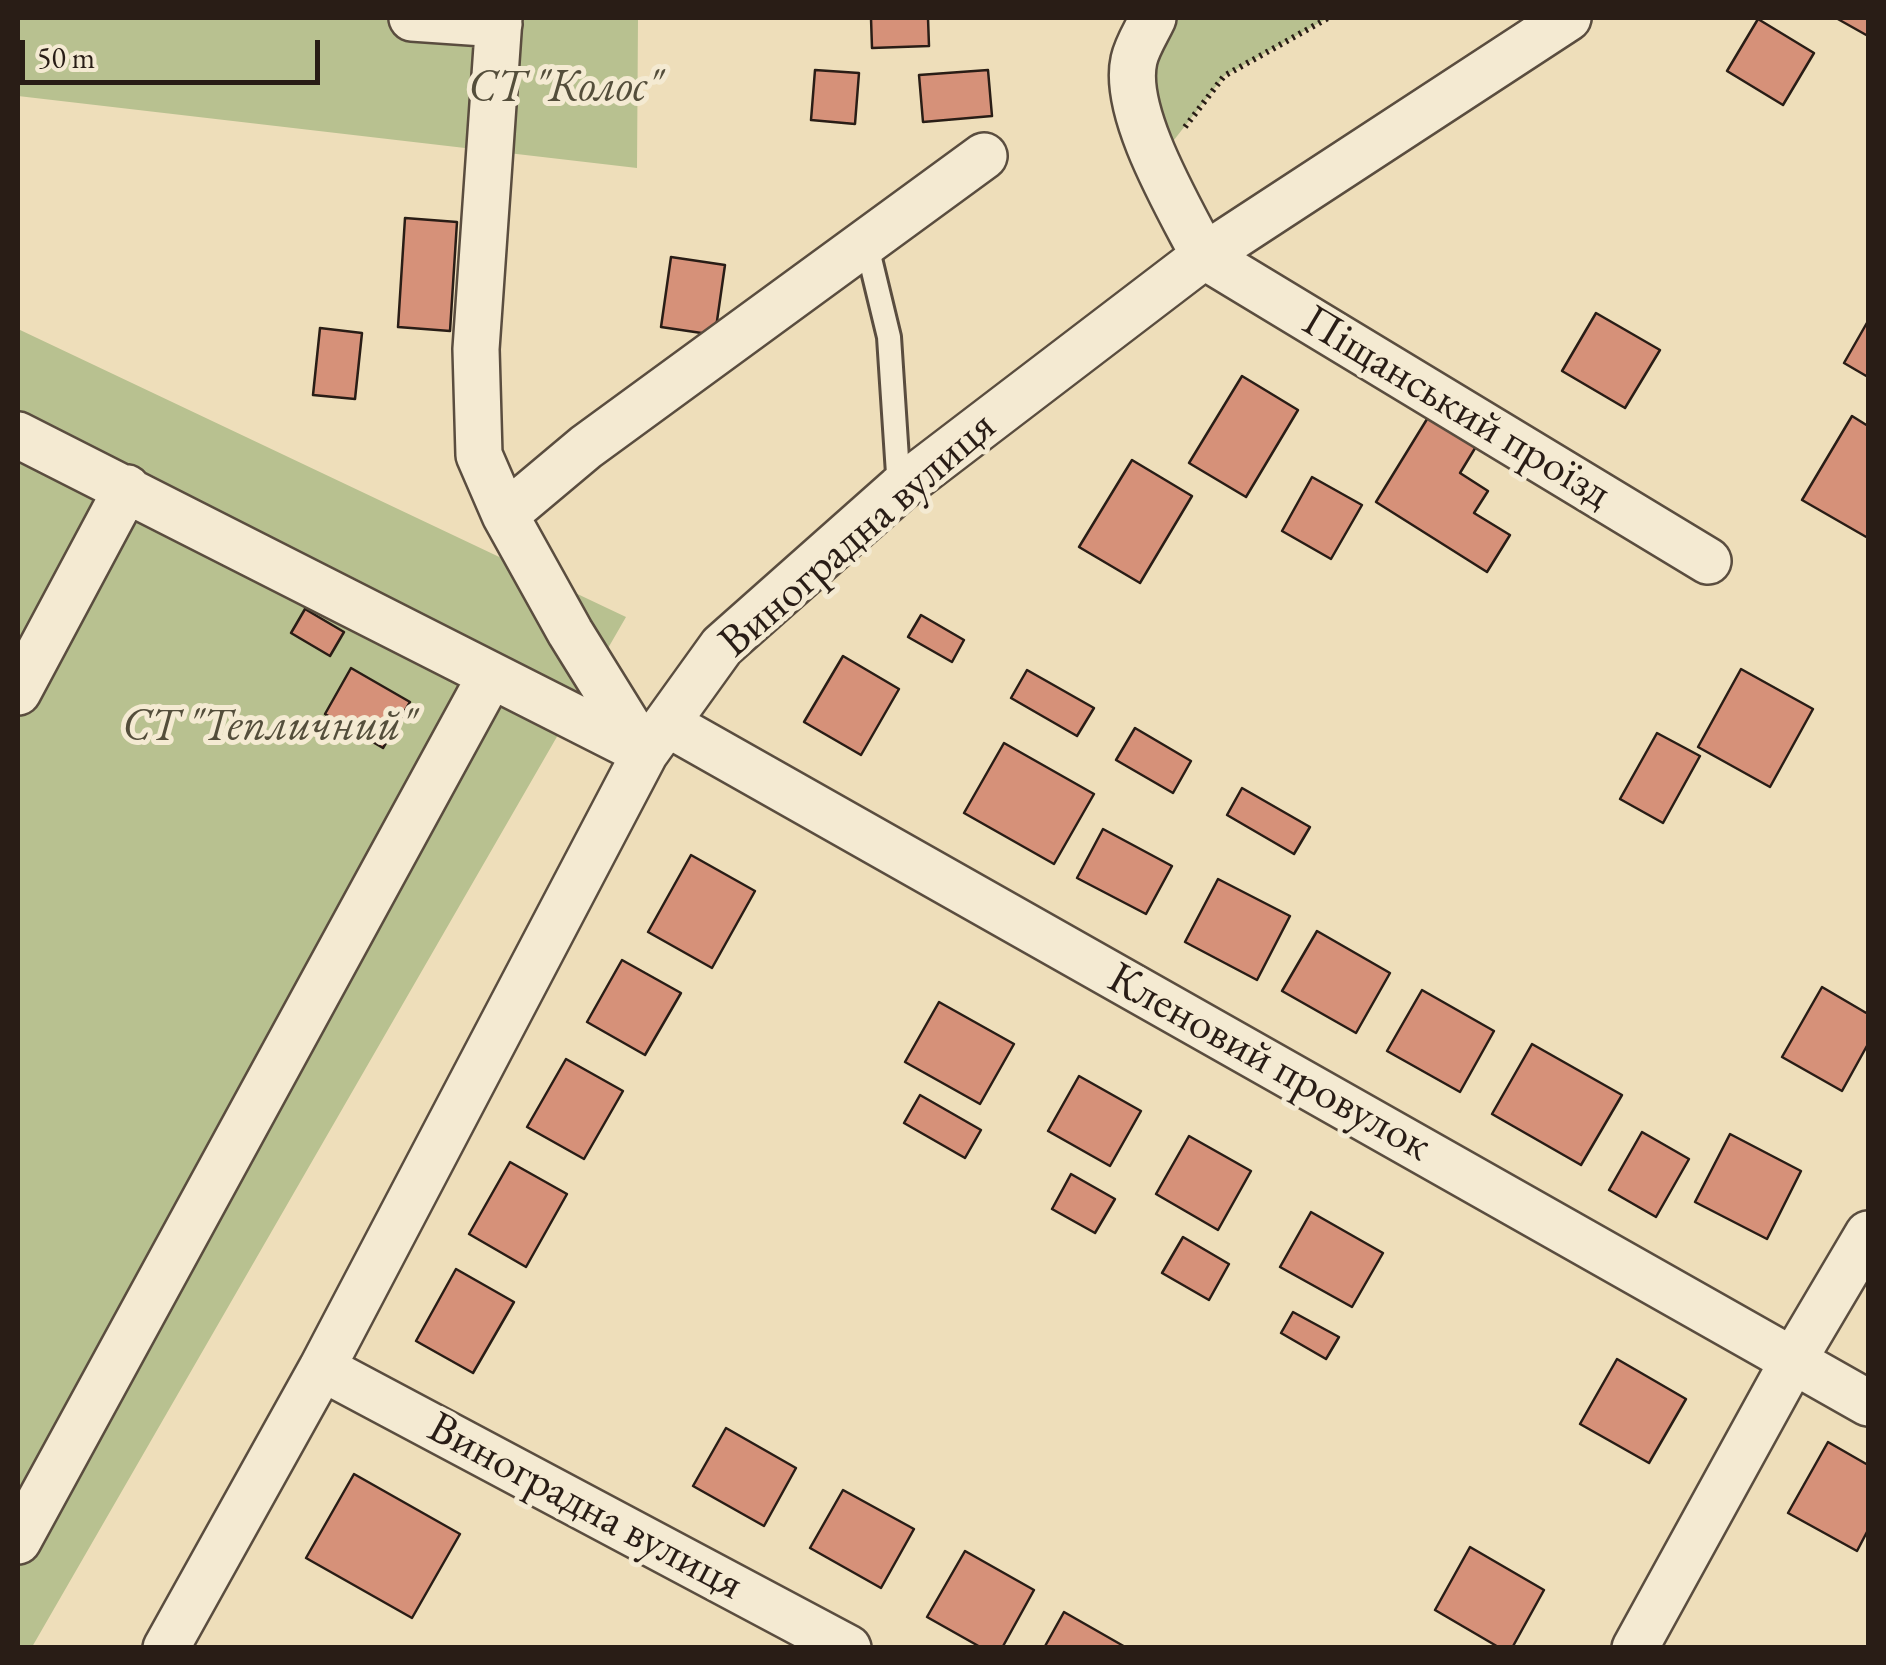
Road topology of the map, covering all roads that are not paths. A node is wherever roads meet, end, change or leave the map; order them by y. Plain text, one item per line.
1 (412, 18) edge
2 (1153, 18) edge
3 (1568, 18) edge
4 (499, 20) edge
5 (984, 156) dead end
6 (866, 242) junction
7 (1204, 256) junction
8 (18, 435) edge
9 (127, 488) junction
10 (899, 489) junction
11 (504, 514) junction
12 (1708, 561) dead end
13 (490, 675) junction
14 (18, 692) edge
15 (657, 739) junction
16 (1868, 1234) edge
17 (1794, 1359) junction
18 (322, 1368) junction
19 (1868, 1403) edge
20 (18, 1540) edge
21 (166, 1648) edge
22 (848, 1648) edge
23 (1635, 1648) edge

1 - 4 street
2 - 7 street
3 - 7 street, Виноградна вулиця
4 - 11 street
5 - 6 street
6 - 10 lane
6 - 11 street
7 - 10 street, Виноградна вулиця
7 - 12 street, Піщанський проїзд
8 - 9 street, Кленовий провулок
9 - 13 street, Кленовий провулок
9 - 14 street
10 - 15 street, Виноградна вулиця
11 - 15 street
13 - 15 street, Кленовий провулок
13 - 20 street
15 - 17 street, Кленовий провулок
15 - 18 street, Виноградна вулиця
16 - 17 street
17 - 19 street, Кленовий провулок
17 - 23 street
18 - 21 street, Виноградна вулиця
18 - 22 street, Виноградна вулиця

